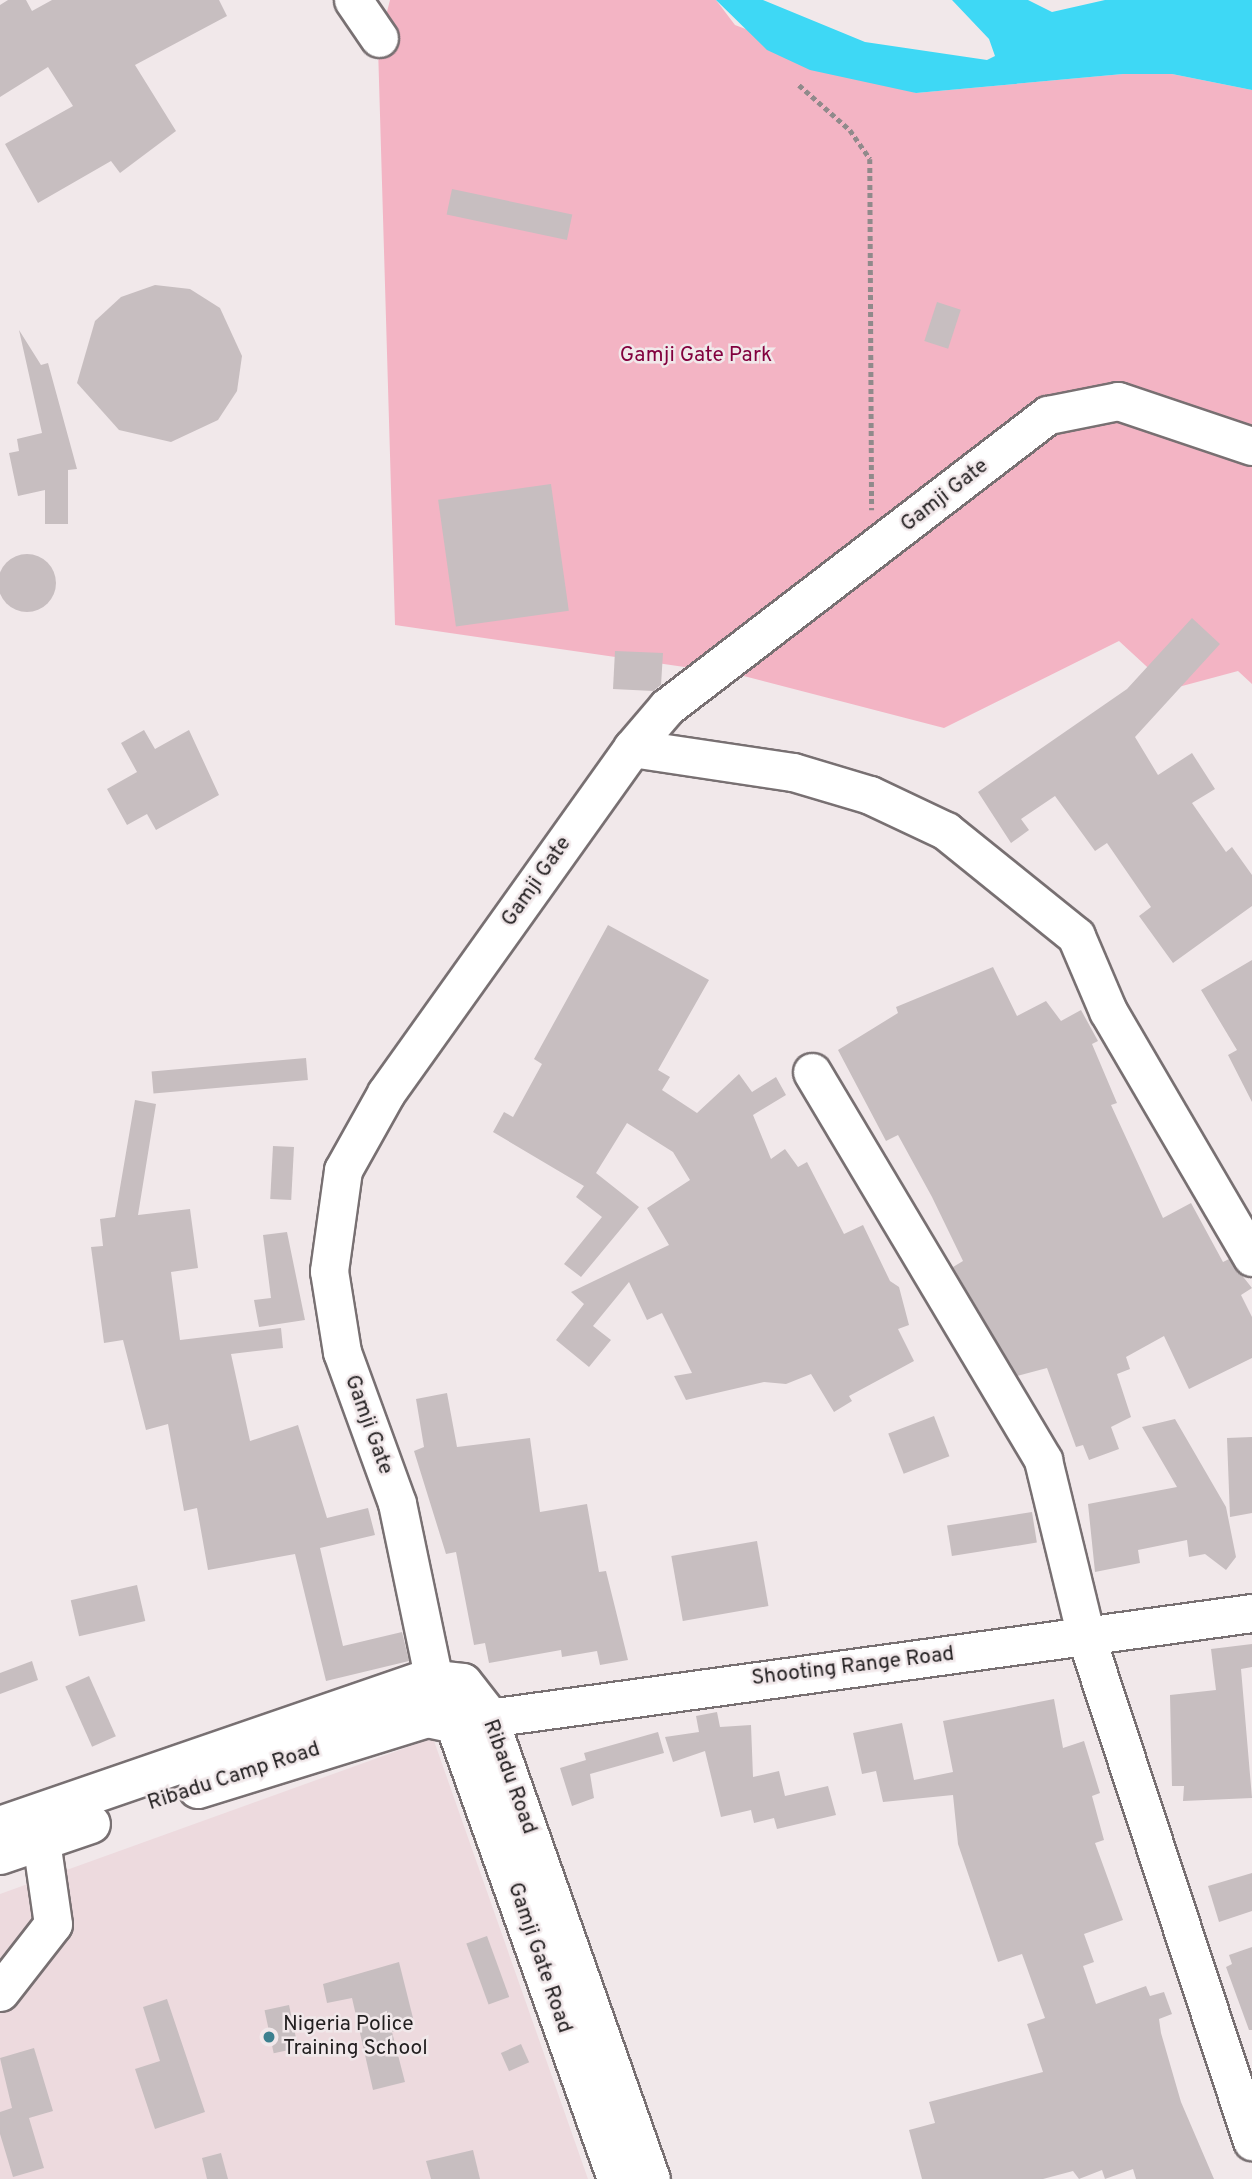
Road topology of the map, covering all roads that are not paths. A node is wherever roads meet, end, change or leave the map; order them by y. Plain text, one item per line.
1 (353, 0) edge
2 (379, 38) dead end
3 (1252, 446) edge
4 (632, 748) junction
5 (812, 1072) dead end
6 (1252, 1257) edge
7 (1252, 1613) edge
8 (1086, 1637) junction
9 (433, 1678) junction
10 (462, 1723) junction
11 (0, 1826) edge
12 (41, 1841) junction
13 (0, 1854) edge
14 (0, 1992) edge
15 (1252, 2141) edge
16 (617, 2179) edge
17 (650, 2179) edge

1 - 2 street
3 - 4 street, Gamji Gate
4 - 6 street
4 - 9 street, Gamji Gate
5 - 8 street
7 - 8 street, Shooting Range Road
8 - 10 street, Shooting Range Road
8 - 15 street
9 - 10 main road, Ribadu Road
9 - 11 main road
10 - 12 main road, Ribadu Camp Road
10 - 16 main road, Gamji Gate Road
10 - 17 main road, Ribadu Road
12 - 13 main road, Ribadu Camp Road
12 - 14 street

